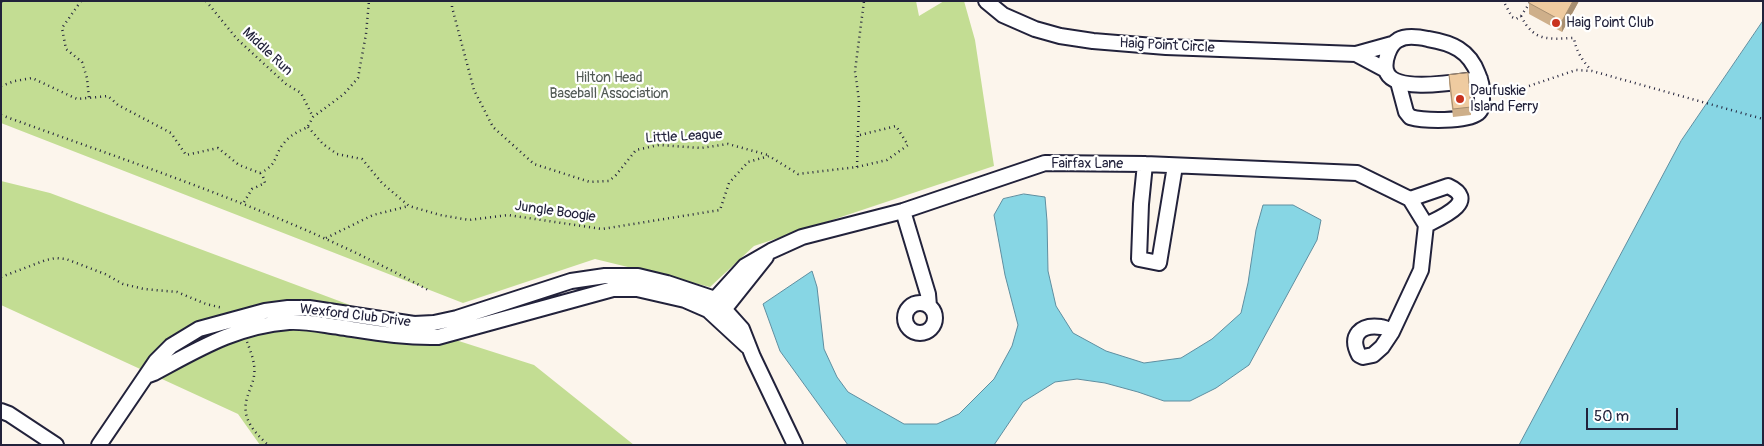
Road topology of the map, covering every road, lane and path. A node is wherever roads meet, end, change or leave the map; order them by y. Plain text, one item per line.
1 (81, 1) edge
2 (206, 1) edge
3 (369, 1) edge
4 (452, 1) edge
5 (864, 1) edge
6 (986, 1) edge
7 (1531, 1) edge
8 (1505, 4) dead end
9 (1521, 16) junction
10 (1392, 44) junction
11 (1356, 54) junction
12 (1386, 70) junction
13 (1592, 71) junction
14 (1480, 78) junction
15 (1398, 82) junction
16 (1, 86) edge
17 (1482, 96) junction
18 (89, 98) junction
19 (1, 115) edge
20 (313, 117) junction
21 (1763, 120) edge
22 (308, 127) junction
23 (857, 136) junction
24 (769, 156) junction
25 (1145, 164) junction
26 (1175, 166) junction
27 (857, 167) junction
28 (262, 173) junction
29 (1410, 199) junction
30 (244, 203) junction
31 (409, 206) junction
32 (903, 211) junction
33 (1426, 225) junction
34 (326, 238) junction
35 (1, 277) edge
36 (428, 290) dead end
37 (929, 306) dead end
38 (716, 309) junction
39 (466, 315) junction
40 (240, 324) junction
41 (470, 329) junction
42 (1392, 332) dead end
43 (1, 411) edge
44 (56, 445) edge
45 (98, 445) edge
46 (268, 445) edge
47 (795, 445) edge

1 - 18 path
2 - 20 path, Middle Run
3 - 20 path
4 - 24 path, Little League
5 - 23 path
6 - 11 street, Haig Point Circle
7 - 9 path
8 - 9 path
9 - 13 path
10 - 11 street
10 - 12 street
10 - 14 street
11 - 12 street
12 - 15 street
13 - 17 path
13 - 21 path
14 - 15 street
14 - 17 street
15 - 17 street
16 - 18 path
18 - 28 path
19 - 30 path
20 - 22 path
22 - 28 path
22 - 31 path, Jungle Boogie
23 - 27 path
23 - 27 path
24 - 27 path
24 - 31 path, Jungle Boogie
25 - 26 street, Fairfax Lane
25 - 26 street
25 - 32 street, Fairfax Lane
26 - 29 street, Fairfax Lane
28 - 30 path
29 - 33 street
29 - 33 street
30 - 34 path
31 - 34 path
32 - 37 street
32 - 38 street, Fairfax Lane
33 - 42 street
34 - 36 path
35 - 40 path
38 - 39 street, Wexford Club Drive
38 - 41 street, Wexford Club Drive
38 - 47 street, Wexford Club Drive
39 - 40 street, Wexford Club Drive
39 - 41 street
40 - 41 street, Wexford Club Drive
40 - 45 street, Wexford Club Drive
40 - 46 path
43 - 44 street

